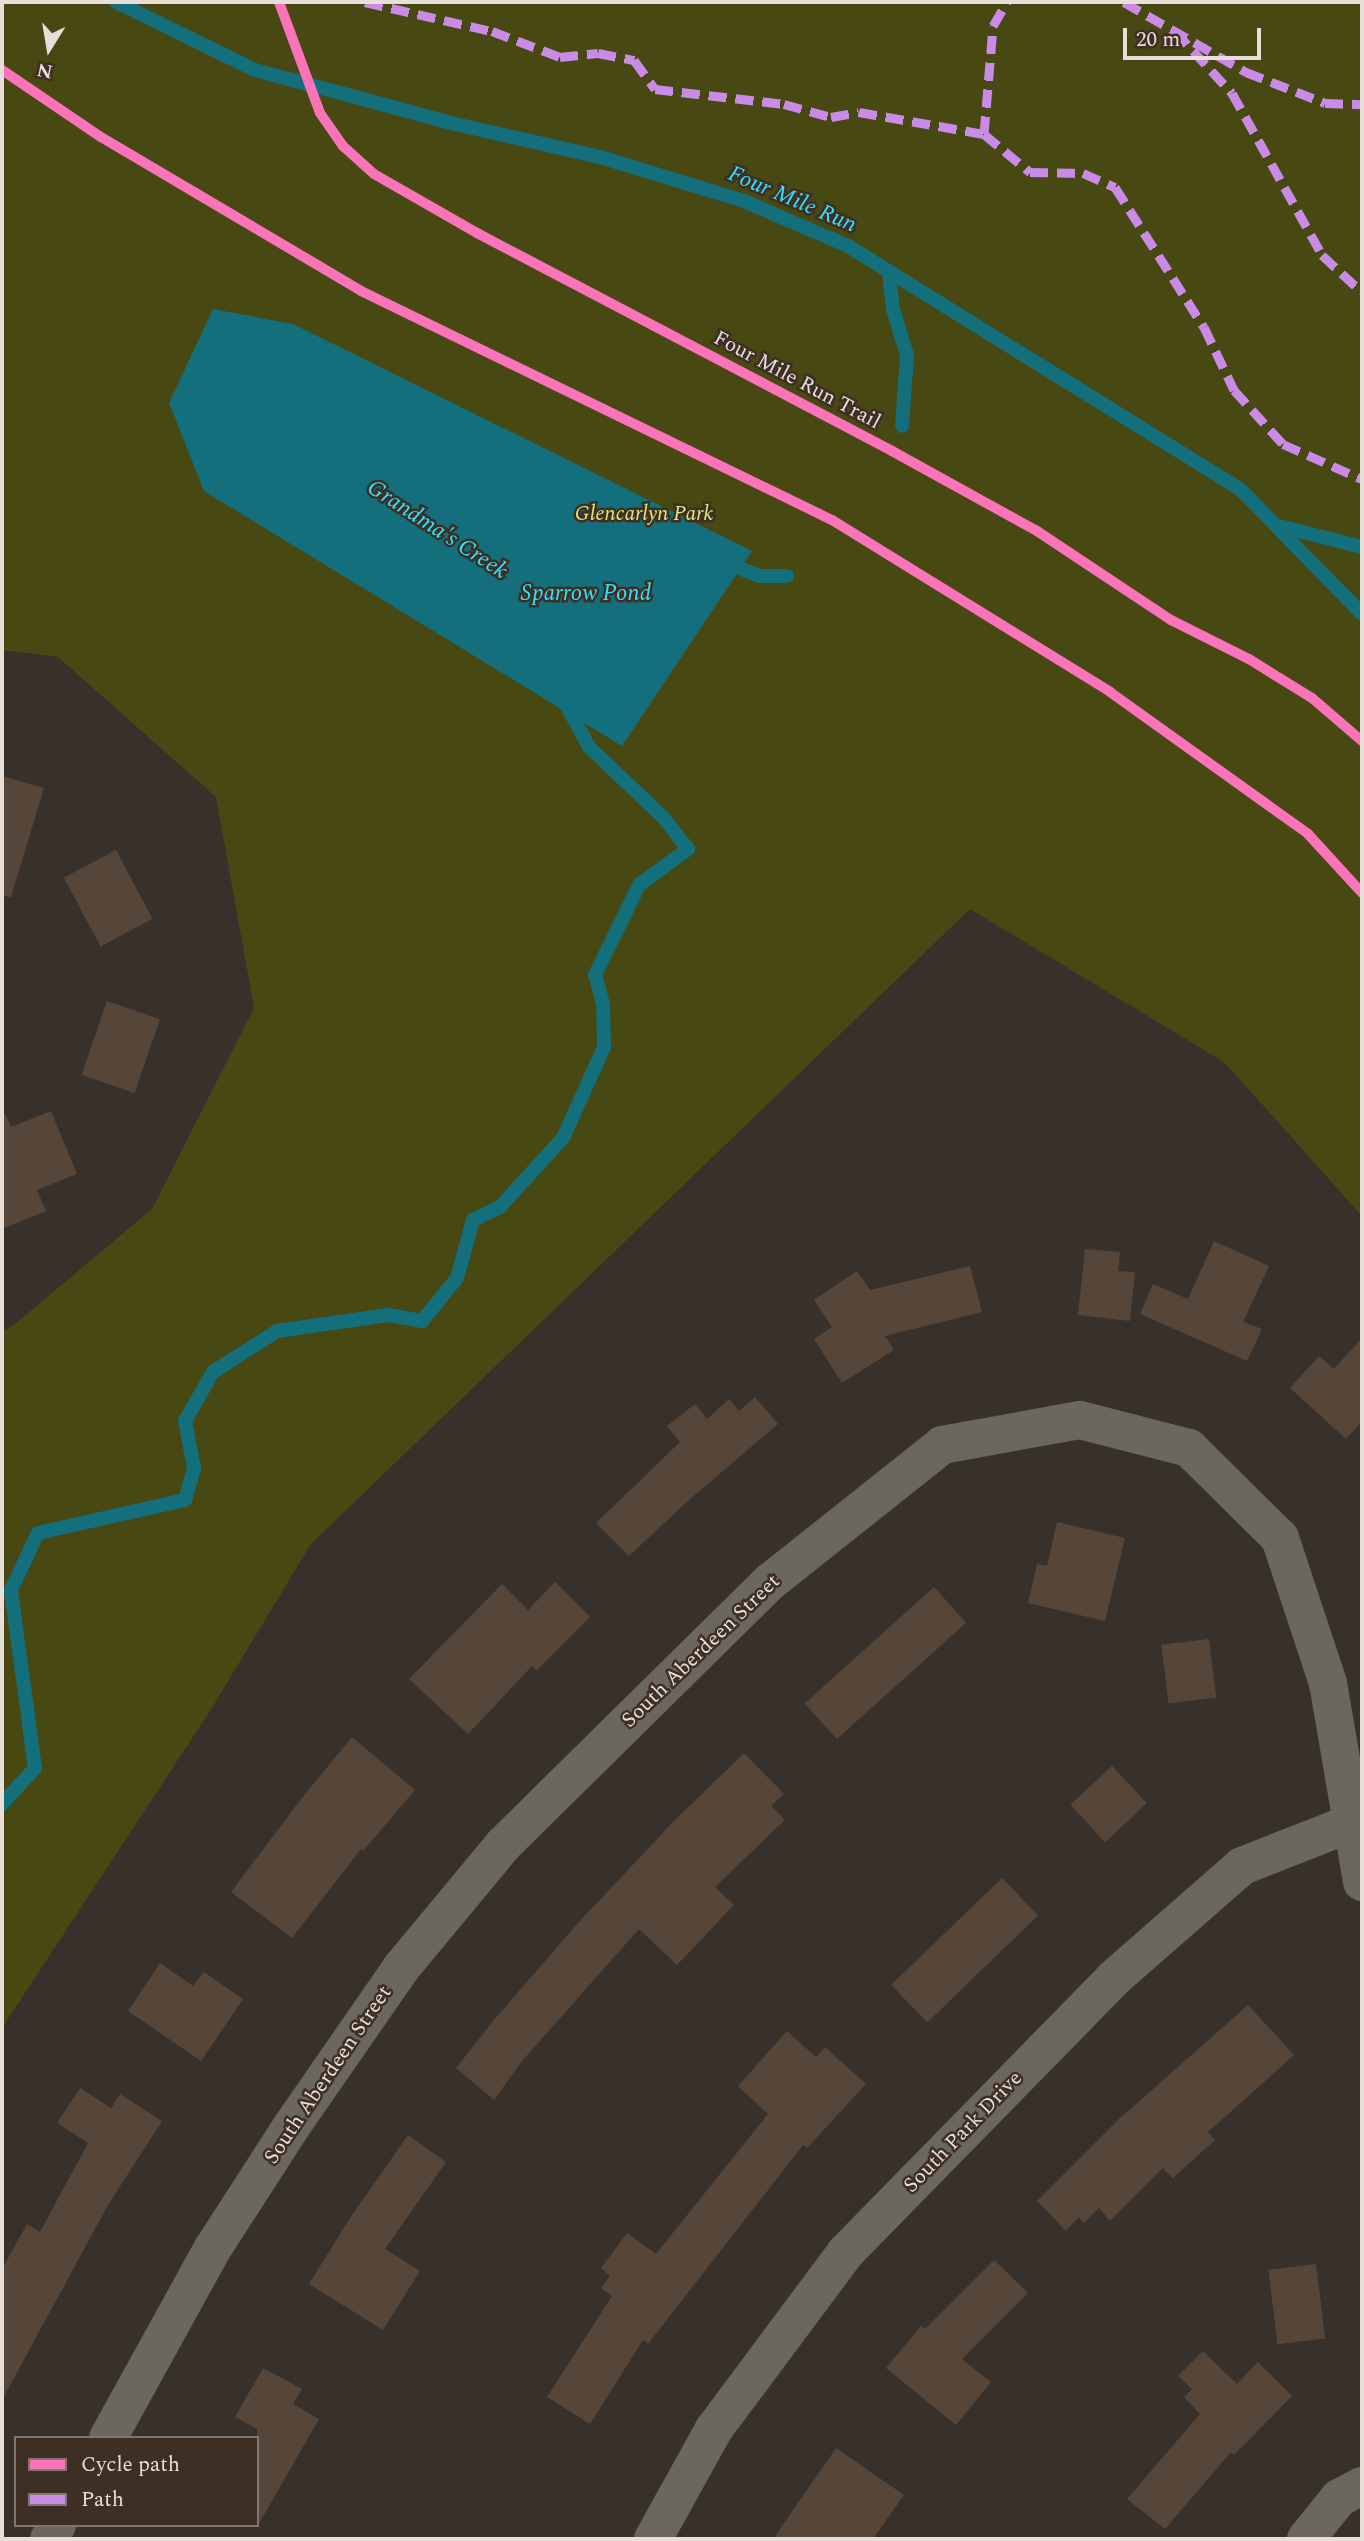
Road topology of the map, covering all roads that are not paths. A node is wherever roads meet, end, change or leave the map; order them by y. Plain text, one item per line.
1 (1356, 1821) edge
2 (1362, 1882) edge
3 (109, 2436) edge
4 (1362, 2486) edge
5 (653, 2539) edge
6 (1306, 2539) edge

1 - 2 street, South Aberdeen Street
1 - 3 street, South Aberdeen Street
1 - 5 street, South Park Drive
4 - 6 street

